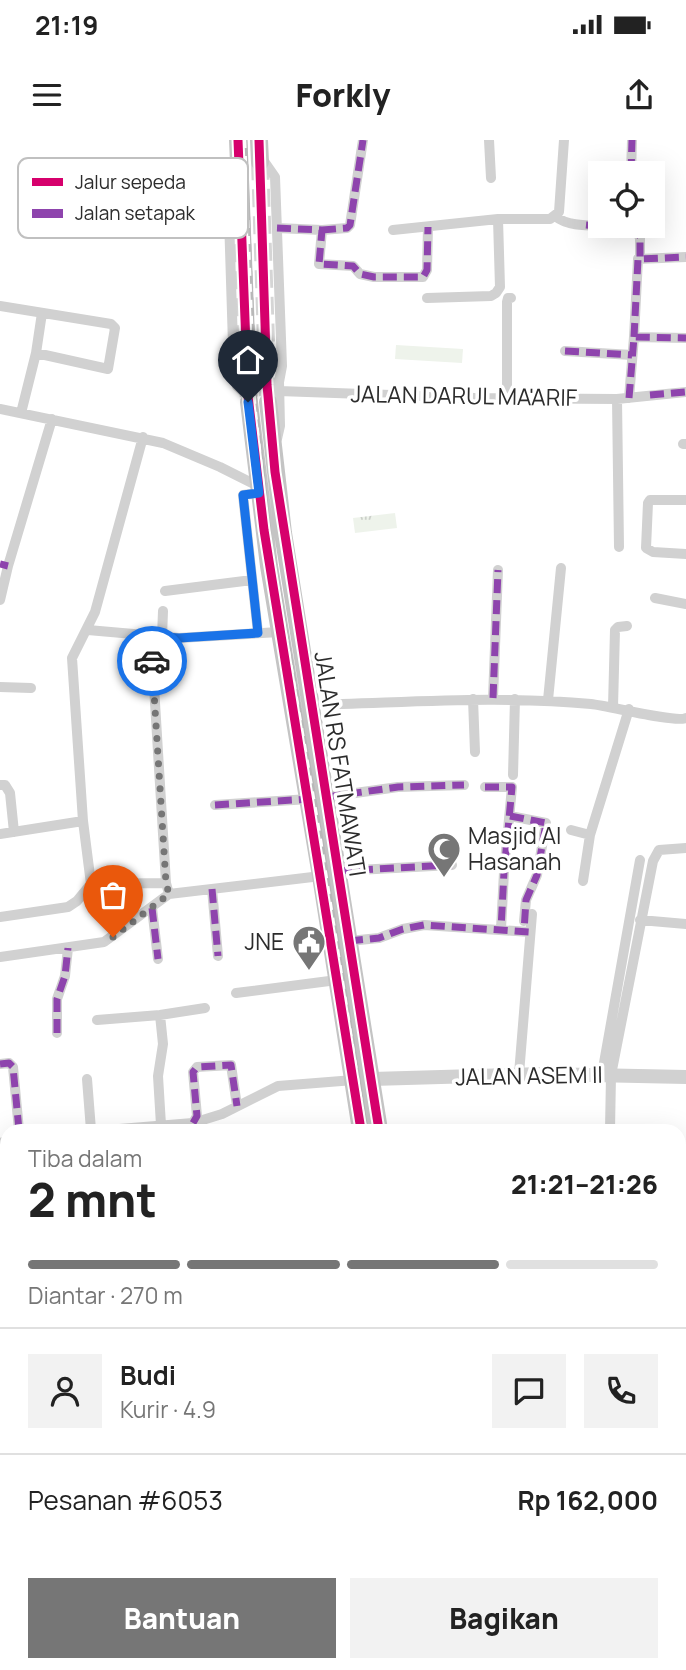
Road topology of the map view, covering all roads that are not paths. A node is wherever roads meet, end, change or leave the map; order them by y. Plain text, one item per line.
1 (363, 140) edge
2 (489, 140) edge
3 (564, 140) edge
4 (632, 140) edge
5 (259, 152) edge
6 (631, 161) edge
7 (491, 178) dead end
8 (555, 216) junction
9 (498, 219) junction
10 (277, 228) junction
11 (428, 228) junction
12 (322, 230) junction
13 (393, 230) dead end
14 (230, 238) edge
15 (686, 257) edge
16 (641, 258) junction
17 (426, 298) dead end
18 (511, 298) dead end
19 (0, 306) edge
20 (42, 313) junction
21 (635, 337) junction
22 (686, 338) edge
23 (565, 351) dead end
24 (36, 354) junction
25 (632, 355) junction
26 (686, 392) edge
27 (273, 396) junction
28 (507, 398) junction
29 (248, 399) joint
30 (623, 399) junction
31 (0, 410) edge
32 (21, 413) junction
33 (52, 419) junction
34 (143, 438) junction
35 (259, 489) junction
36 (686, 500) edge
37 (619, 547) dead end
38 (686, 554) edge
39 (4, 565) edge
40 (561, 568) dead end
41 (498, 570) dead end
42 (252, 580) junction
43 (165, 591) dead end
44 (655, 598) dead end
45 (0, 600) edge
46 (686, 604) edge
47 (163, 611) dead end
48 (627, 626) dead end
49 (88, 630) junction
50 (279, 632) junction
51 (258, 633) junction
52 (156, 637) junction
53 (0, 687) edge
54 (31, 688) dead end
55 (493, 698) junction
56 (473, 699) junction
57 (515, 699) junction
58 (548, 700) junction
59 (311, 705) junction
60 (613, 707) junction
61 (629, 709) junction
62 (686, 718) edge
63 (475, 752) dead end
64 (513, 775) dead end
65 (0, 785) edge
66 (464, 785) dead end
67 (485, 787) dead end
68 (316, 790) junction
69 (215, 805) dead end
70 (510, 816) junction
71 (83, 821) junction
72 (571, 830) dead end
73 (13, 832) junction
74 (0, 834) edge
75 (590, 835) junction
76 (686, 848) edge
77 (640, 860) dead end
78 (452, 865) dead end
79 (330, 873) junction
80 (583, 881) dead end
81 (91, 884) junction
82 (168, 888) junction
83 (212, 889) junction
84 (152, 908) junction
85 (532, 914) dead end
86 (0, 917) edge
87 (640, 920) junction
88 (686, 924) edge
89 (501, 929) junction
90 (527, 931) junction
91 (349, 941) junction
92 (68, 948) junction
93 (218, 956) dead end
94 (0, 957) edge
95 (158, 959) dead end
96 (337, 980) junction
97 (236, 993) dead end
98 (205, 1008) dead end
99 (160, 1015) junction
100 (97, 1020) dead end
101 (57, 1033) dead end
102 (0, 1064) edge
103 (519, 1074) junction
104 (606, 1074) junction
105 (686, 1077) edge
106 (87, 1079) dead end
107 (363, 1079) junction
108 (237, 1106) junction
109 (18, 1124) edge
110 (91, 1124) edge
111 (161, 1124) edge
112 (194, 1124) edge
113 (200, 1124) edge
114 (361, 1124) edge
115 (377, 1124) edge
116 (610, 1124) edge

1 - 12 street
2 - 7 street
3 - 8 street
4 - 6 street
5 - 10 street, JALAN RS FATMAWATI
8 - 9 street
8 - 16 street
9 - 11 street
9 - 17 street
10 - 12 street
10 - 27 street, JALAN RS FATMAWATI
11 - 12 street
11 - 13 street
14 - 29 street, JALAN RS FATMAWATI
15 - 16 street
16 - 21 street
18 - 28 street
19 - 20 street
20 - 24 street
20 - 24 street
21 - 22 street
21 - 25 street
23 - 25 street
24 - 32 street
25 - 30 street
26 - 30 street, JALAN DARUL MA'ARIF
27 - 28 street, JALAN DARUL MA'ARIF
27 - 59 main road, JALAN RS FATMAWATI
28 - 30 street, JALAN DARUL MA'ARIF
29 - 35 main road, JALAN RS FATMAWATI
30 - 37 street
31 - 32 street
32 - 33 street
33 - 34 street
33 - 39 street
34 - 35 street
34 - 49 street
35 - 42 street
35 - 50 main road, JALAN RS FATMAWATI
36 - 38 street
39 - 45 street
40 - 58 street
41 - 55 street
42 - 43 street
42 - 51 street
44 - 46 street
47 - 52 street
48 - 60 street
49 - 52 street
49 - 71 street
50 - 51 street
50 - 68 main road, JALAN RS FATMAWATI
51 - 52 street
52 - 82 street
53 - 54 street
55 - 56 street
55 - 57 street
56 - 59 street
56 - 63 street
57 - 58 street
57 - 64 street
58 - 60 street
59 - 68 main road, JALAN RS FATMAWATI
60 - 61 street
61 - 62 street
61 - 75 street
65 - 73 street
66 - 68 street
67 - 70 street
68 - 69 street
68 - 79 main road, JALAN RS FATMAWATI
70 - 89 street
70 - 90 street
71 - 73 street
71 - 81 street
72 - 75 street
73 - 74 street
75 - 80 street
76 - 87 street
77 - 104 street
78 - 79 street
79 - 83 street
79 - 91 main road, JALAN RS FATMAWATI
79 - 96 main road, JALAN RS FATMAWATI
81 - 82 street
81 - 86 street
82 - 83 street
82 - 84 street
83 - 93 street
84 - 92 street
84 - 95 street
85 - 90 street
87 - 88 street
87 - 104 street
89 - 90 street
89 - 91 street
90 - 103 street
91 - 107 main road, JALAN RS FATMAWATI
92 - 94 street
92 - 101 street
96 - 97 street
96 - 107 main road, JALAN RS FATMAWATI
98 - 99 street
99 - 100 street
99 - 111 street
102 - 109 street
103 - 104 street, JALAN ASEM II
103 - 107 street, JALAN ASEM II
104 - 105 street, JALAN ASEM II
104 - 116 street
106 - 110 street
107 - 108 street
107 - 114 main road, JALAN RS FATMAWATI
107 - 115 main road, JALAN RS FATMAWATI
108 - 112 street
108 - 113 street

